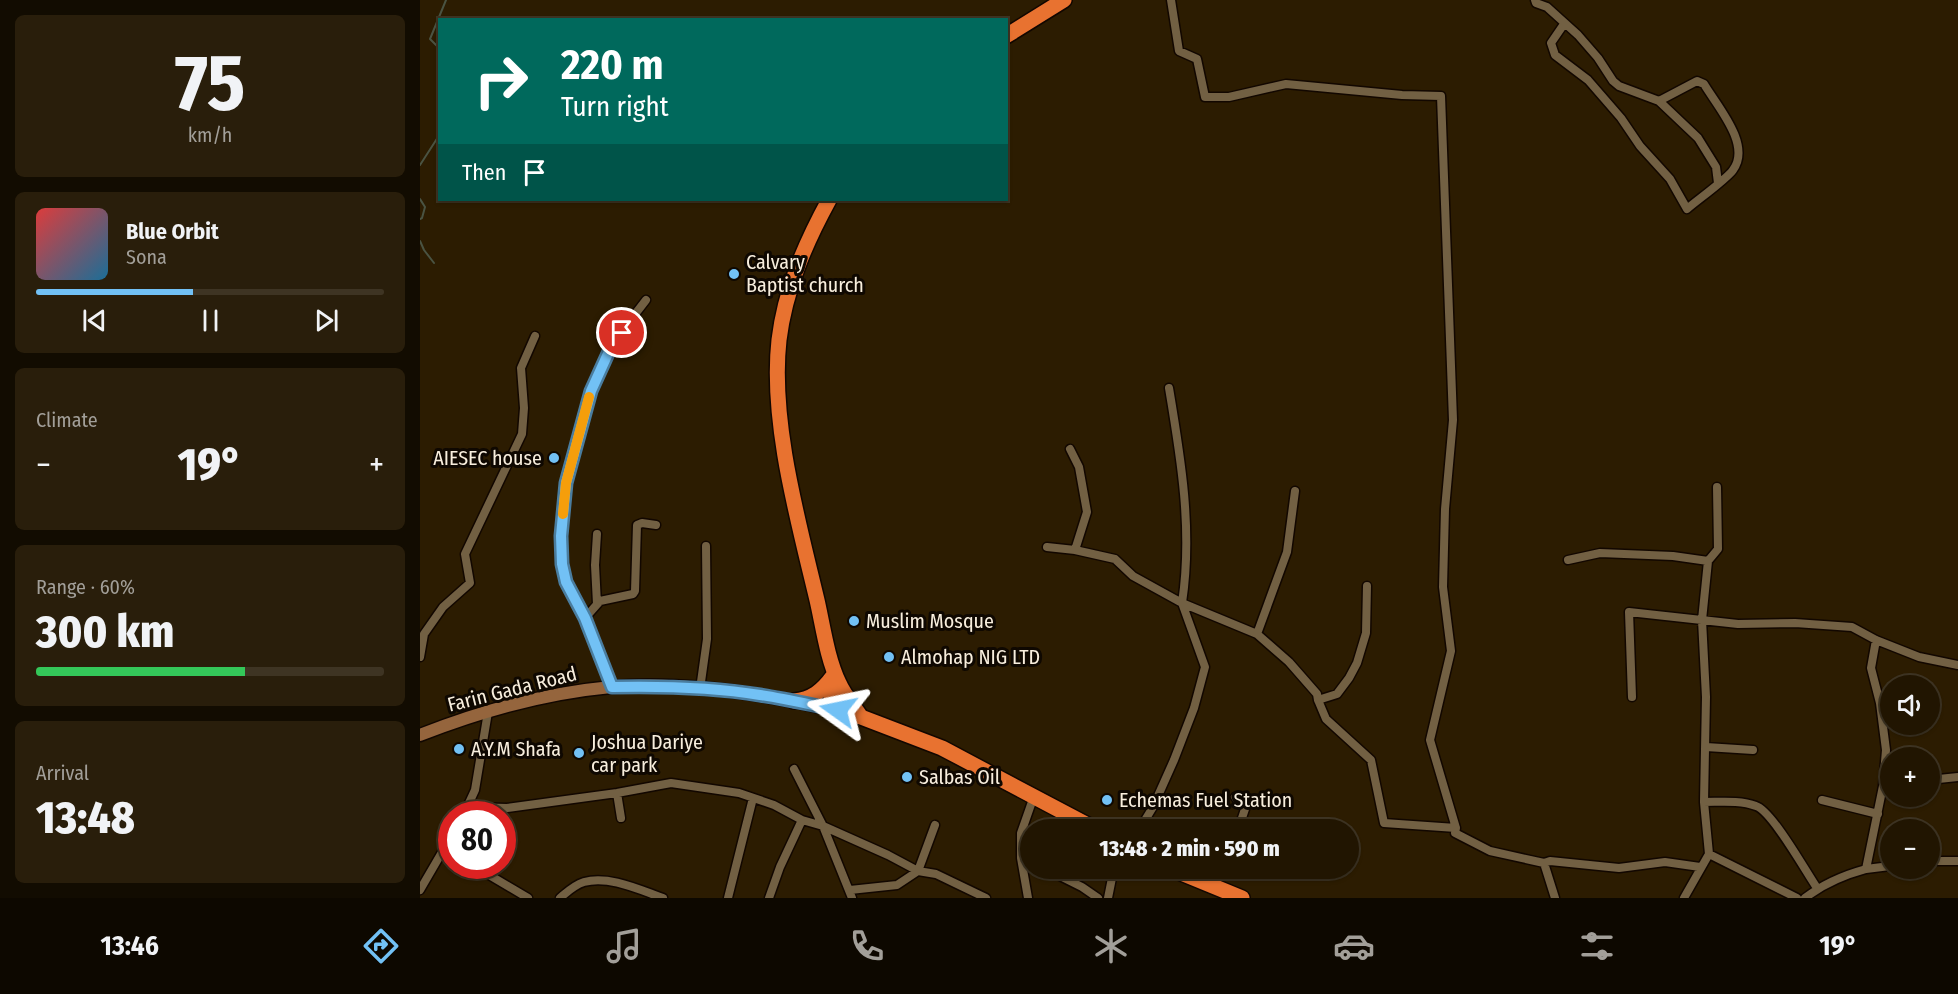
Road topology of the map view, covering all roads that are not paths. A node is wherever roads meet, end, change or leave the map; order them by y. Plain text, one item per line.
1 (1064, 0) edge
2 (1171, 0) edge
3 (1535, 0) edge
4 (1564, 24) junction
5 (1008, 35) edge
6 (1659, 102) junction
7 (1718, 183) junction
8 (828, 201) edge
9 (646, 300) dead end
10 (535, 336) dead end
11 (1169, 388) dead end
12 (1070, 449) dead end
13 (1717, 487) dead end
14 (1295, 491) dead end
15 (656, 525) dead end
16 (597, 534) dead end
17 (706, 546) dead end
18 (1047, 547) dead end
19 (1075, 550) junction
20 (1568, 560) dead end
21 (1708, 561) junction
22 (1367, 586) dead end
23 (1182, 603) junction
24 (597, 604) junction
25 (585, 618) junction
26 (1702, 620) junction
27 (1257, 634) junction
28 (1876, 640) junction
29 (420, 657) edge
30 (1958, 665) edge
31 (835, 676) junction
32 (612, 687) junction
33 (700, 689) junction
34 (1632, 697) dead end
35 (1318, 700) junction
36 (794, 701) junction
37 (834, 709) junction
38 (488, 712) junction
39 (861, 717) junction
40 (420, 733) edge
41 (1706, 747) junction
42 (1886, 747) edge
43 (1753, 750) dead end
44 (794, 769) dead end
45 (1958, 777) edge
46 (1940, 779) edge
47 (617, 793) junction
48 (1034, 796) junction
49 (1235, 797) dead end
50 (753, 798) junction
51 (1822, 800) dead end
52 (470, 801) edge
53 (1704, 802) junction
54 (516, 807) edge
55 (1880, 807) edge
56 (1878, 814) junction
57 (621, 818) dead end
58 (1026, 819) edge
59 (1077, 819) edge
60 (1146, 819) edge
61 (1242, 819) edge
62 (802, 820) junction
63 (936, 825) dead end
64 (823, 826) junction
65 (1456, 828) junction
66 (1709, 854) junction
67 (1940, 861) edge
68 (1958, 861) edge
69 (1544, 863) junction
70 (438, 864) edge
71 (1700, 867) junction
72 (1880, 867) edge
73 (1866, 869) junction
74 (918, 871) junction
75 (496, 879) edge
76 (1025, 879) edge
77 (1066, 879) edge
78 (1112, 879) edge
79 (1192, 879) edge
80 (1211, 888) edge
81 (1817, 888) junction
82 (420, 890) edge
83 (851, 894) edge
84 (528, 898) edge
85 (560, 898) edge
86 (663, 898) edge
87 (728, 898) edge
88 (769, 898) edge
89 (986, 898) edge
90 (1028, 898) edge
91 (1098, 898) edge
92 (1108, 898) edge
93 (1242, 898) edge
94 (1555, 898) edge
95 (1684, 898) edge
96 (1797, 898) edge
97 (1805, 898) edge

1 - 5 highway
2 - 65 street
3 - 4 street
4 - 6 street
4 - 7 street
6 - 7 street
6 - 7 street
8 - 31 highway
9 - 25 street
10 - 29 street
11 - 23 street
12 - 19 street
13 - 21 street
14 - 27 street
15 - 24 street
16 - 24 street
17 - 33 street
18 - 19 street
19 - 23 street
20 - 21 street
21 - 26 street
22 - 35 street
23 - 27 street
23 - 60 street
24 - 25 street
25 - 32 street
26 - 28 street
26 - 34 street
26 - 41 street
27 - 35 street
28 - 30 street
28 - 42 street
31 - 36 highway
31 - 37 highway
31 - 39 highway
32 - 33 main road, Farin Gada Road
32 - 38 main road, Farin Gada Road
33 - 36 main road, Farin Gada Road
35 - 65 street
36 - 37 main road, Farin Gada Road
37 - 39 highway
38 - 40 main road, Farin Gada Road
38 - 52 street
39 - 48 highway
41 - 43 street
41 - 53 street
44 - 64 street
45 - 46 street
47 - 50 street
47 - 54 street
47 - 57 street
48 - 58 street
48 - 59 highway
49 - 61 street
50 - 62 street
50 - 87 street
51 - 56 street
53 - 66 street
53 - 81 street
55 - 56 street
56 - 73 street
62 - 64 street
62 - 88 street
63 - 74 street
64 - 74 street
64 - 83 street
65 - 69 street
66 - 71 street
66 - 96 street
67 - 68 street
69 - 71 street
69 - 94 street
70 - 82 street
71 - 95 street
72 - 73 street
73 - 81 street
74 - 83 street
74 - 89 street
75 - 84 street
76 - 90 street
77 - 91 street
78 - 92 street
79 - 80 highway
80 - 93 highway
81 - 97 street
85 - 86 street

